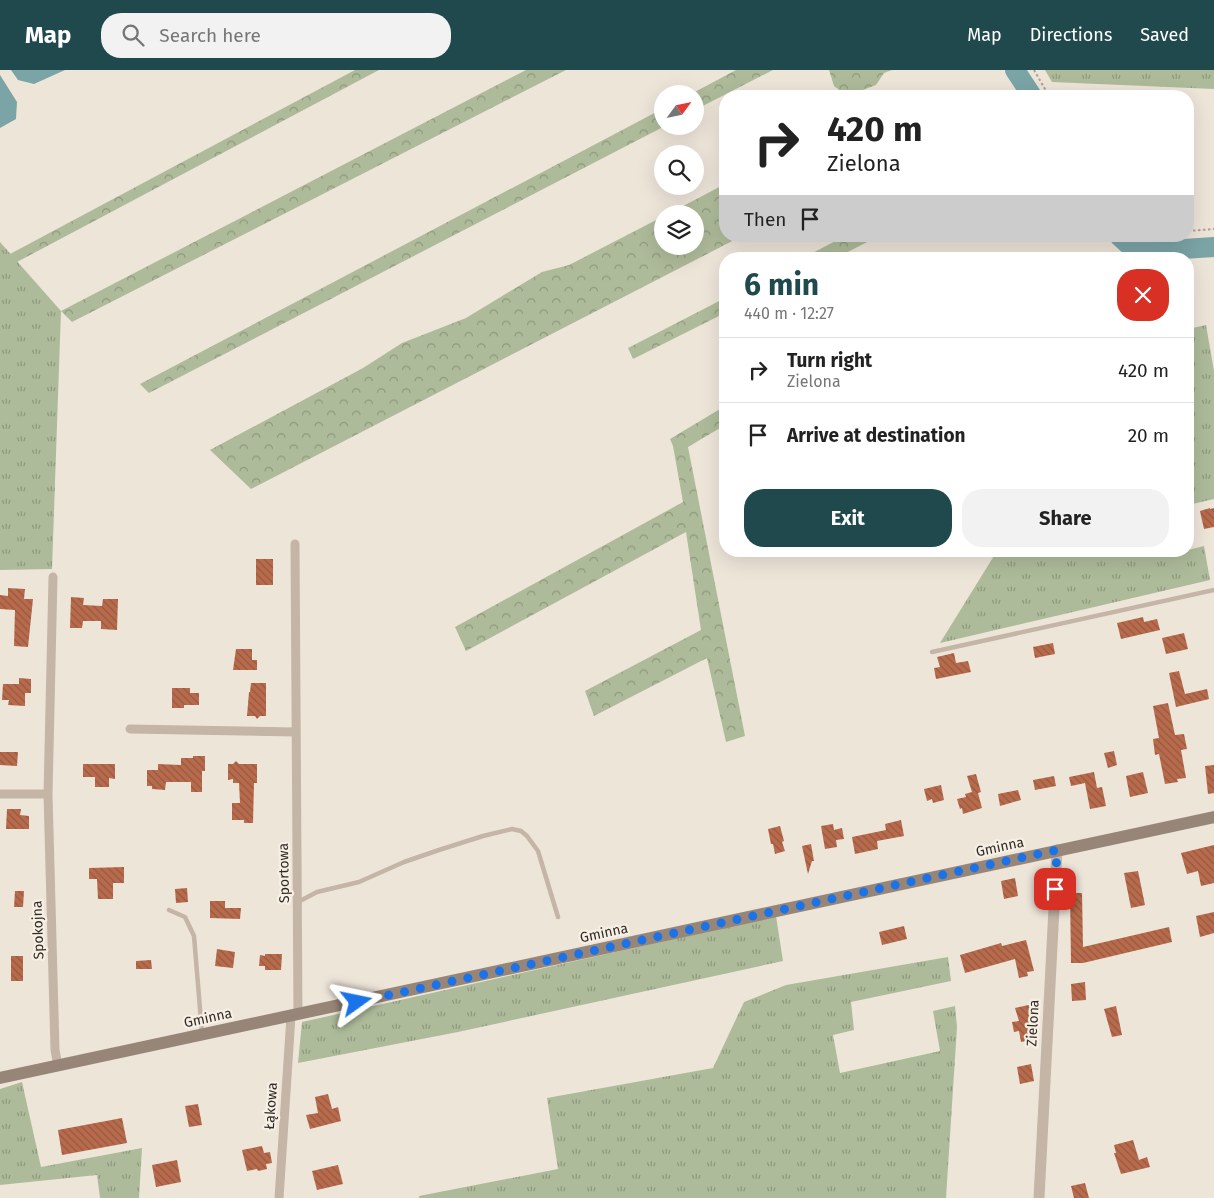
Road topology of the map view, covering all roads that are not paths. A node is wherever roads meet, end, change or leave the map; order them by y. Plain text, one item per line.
1 (295, 544) dead end
2 (53, 577) dead end
3 (1214, 590) edge
4 (932, 652) dead end
5 (130, 729) dead end
6 (296, 732) junction
7 (0, 794) edge
8 (48, 794) junction
9 (1214, 817) edge
10 (1057, 850) junction
11 (298, 902) junction
12 (169, 910) dead end
13 (558, 917) dead end
14 (294, 1015) junction
15 (203, 1034) junction
16 (58, 1066) junction
17 (0, 1078) edge
18 (279, 1198) edge
19 (1039, 1198) edge

1 - 6 street, Sportowa
2 - 8 street, Spokojna
3 - 4 lane
5 - 6 street
6 - 11 street, Sportowa
7 - 8 street
8 - 16 street, Spokojna
9 - 10 main road, Gminna
10 - 14 main road, Gminna
10 - 19 street, Zielona
11 - 13 lane
11 - 14 street, Sportowa
12 - 15 lane
14 - 15 main road, Gminna
14 - 18 street, Łąkowa
15 - 16 main road, Gminna
16 - 17 main road, Gminna

